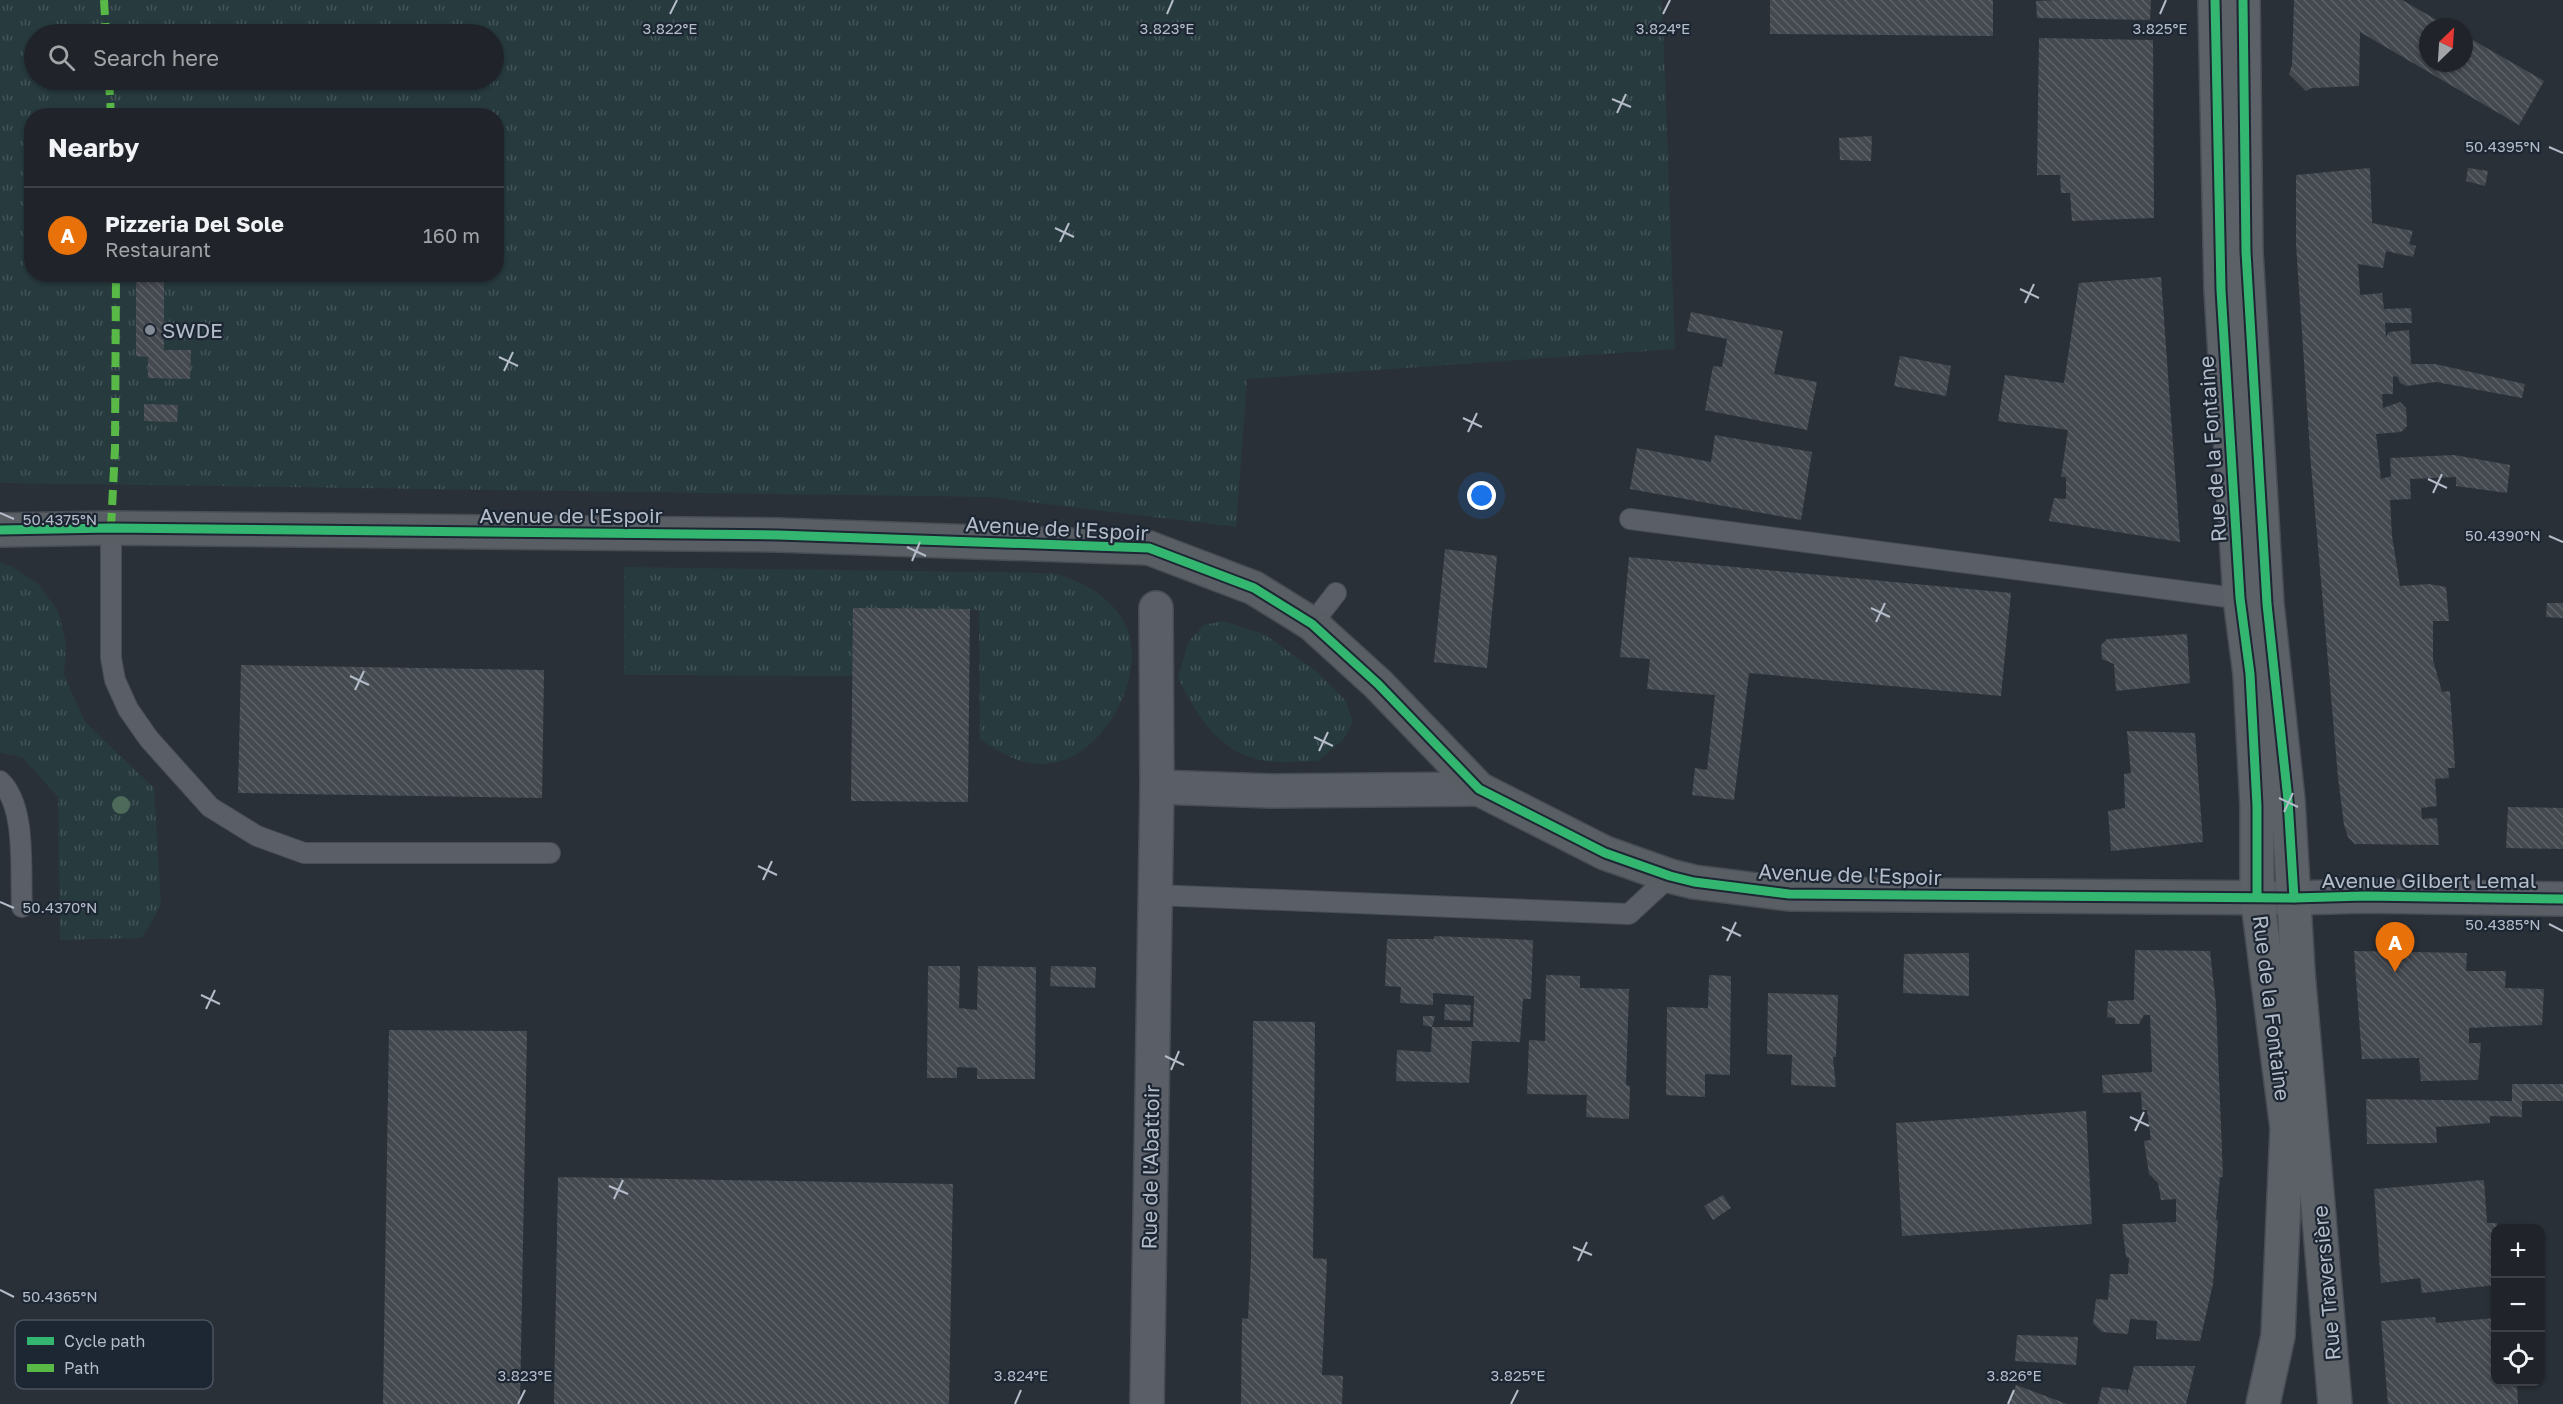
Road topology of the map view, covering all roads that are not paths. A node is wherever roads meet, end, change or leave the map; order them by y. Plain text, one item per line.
1 (2215, 0) edge
2 (2242, 0) edge
3 (1630, 519) dead end
4 (111, 528) junction
5 (0, 530) edge
6 (1336, 593) dead end
7 (2253, 601) junction
8 (1156, 608) dead end
9 (1312, 624) junction
10 (0, 781) edge
11 (1157, 787) junction
12 (1479, 789) junction
13 (550, 853) dead end
14 (1670, 876) junction
15 (1155, 895) junction
16 (2258, 896) junction
17 (2294, 898) junction
18 (2563, 899) edge
19 (22, 906) dead end
20 (2316, 1163) joint
21 (1147, 1404) edge
22 (2263, 1404) edge
23 (2336, 1404) edge

1 - 7 main road, Rue de la Fontaine
2 - 7 main road, Rue de la Fontaine
3 - 7 lane
4 - 5 street, Avenue de l'Espoir
4 - 9 street, Avenue de l'Espoir
4 - 13 lane
6 - 9 lane
7 - 16 main road, Rue de la Fontaine
7 - 17 main road, Rue de la Fontaine
8 - 11 street, Rue de l'Abattoir
9 - 12 street, Avenue de l'Espoir
10 - 19 lane
11 - 12 street
11 - 15 street, Rue de l'Abattoir
12 - 14 street, Avenue de l'Espoir
14 - 15 lane
14 - 16 street, Avenue de l'Espoir
15 - 21 street, Rue de l'Abattoir
16 - 17 street, Avenue de l'Espoir
16 - 22 main road, Rue de la Fontaine
17 - 18 street, Avenue Gilbert Lemal
17 - 20 main road, Rue de la Fontaine
20 - 23 main road, Rue Traversière

